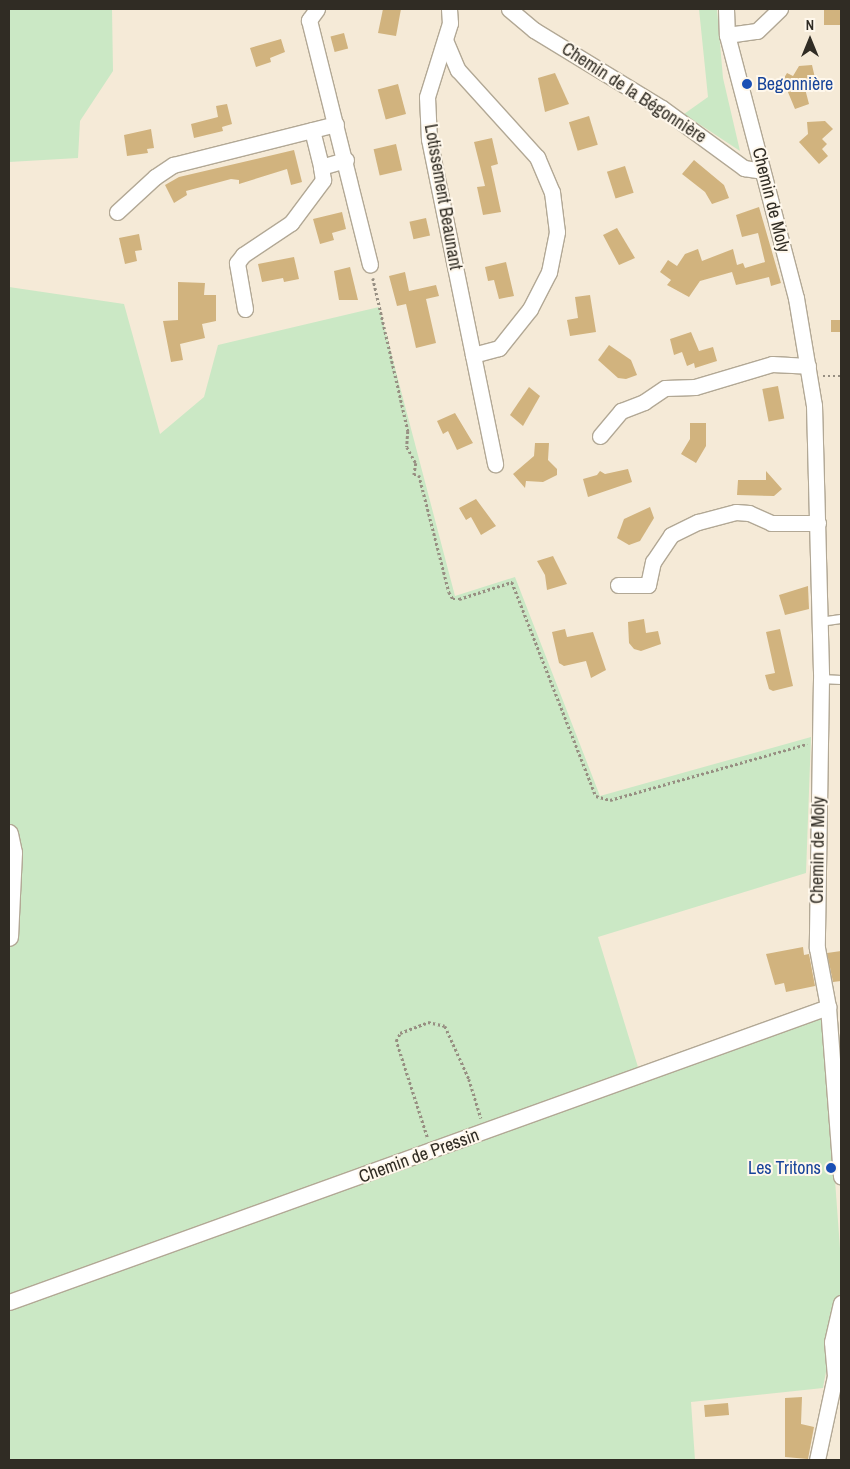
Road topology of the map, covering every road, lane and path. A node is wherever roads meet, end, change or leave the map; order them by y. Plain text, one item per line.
1 (317, 9) edge
2 (449, 9) edge
3 (508, 9) edge
4 (726, 9) edge
5 (780, 9) edge
6 (727, 35) junction
7 (445, 40) junction
8 (336, 124) junction
9 (312, 130) junction
10 (346, 160) junction
11 (321, 167) junction
12 (762, 171) junction
13 (117, 212) dead end
14 (370, 264) joint
15 (245, 309) dead end
16 (473, 355) junction
17 (809, 371) junction
18 (841, 376) edge
19 (600, 436) dead end
20 (495, 464) dead end
21 (818, 523) junction
22 (618, 585) dead end
23 (841, 619) edge
24 (820, 622) junction
25 (821, 679) junction
26 (841, 680) edge
27 (820, 740) junction
28 (9, 834) edge
29 (9, 937) edge
30 (828, 1007) junction
31 (838, 1095) edge
32 (486, 1132) junction
33 (431, 1152) junction
34 (841, 1176) edge
35 (9, 1302) edge
36 (841, 1303) edge
37 (817, 1460) edge

1 - 8 street
2 - 7 street, Lotissement Beaunant
3 - 12 street, Chemin de la Bégonnière
4 - 6 street, Chemin de Moly
5 - 6 street
6 - 12 street, Chemin de Moly
7 - 16 street, Lotissement Beaunant
7 - 16 street
8 - 9 street
8 - 10 street
9 - 11 street
9 - 13 street
10 - 11 street
10 - 14 street
11 - 15 street
12 - 17 street, Chemin de Moly
14 - 27 path
16 - 20 street, Lotissement Beaunant
17 - 18 path
17 - 19 street
17 - 21 street, Chemin de Moly
21 - 22 street
21 - 24 street, Chemin de Moly
23 - 24 lane
24 - 25 street, Chemin de Moly
25 - 26 lane
25 - 27 street, Chemin de Moly
27 - 30 street, Chemin de Moly
28 - 29 street
30 - 31 street, Chemin de Moly
30 - 32 street, Chemin de Pressin
31 - 34 street, Chemin de Moly
32 - 33 street, Chemin de Pressin
32 - 33 path
33 - 35 street, Chemin de Pressin
36 - 37 street

